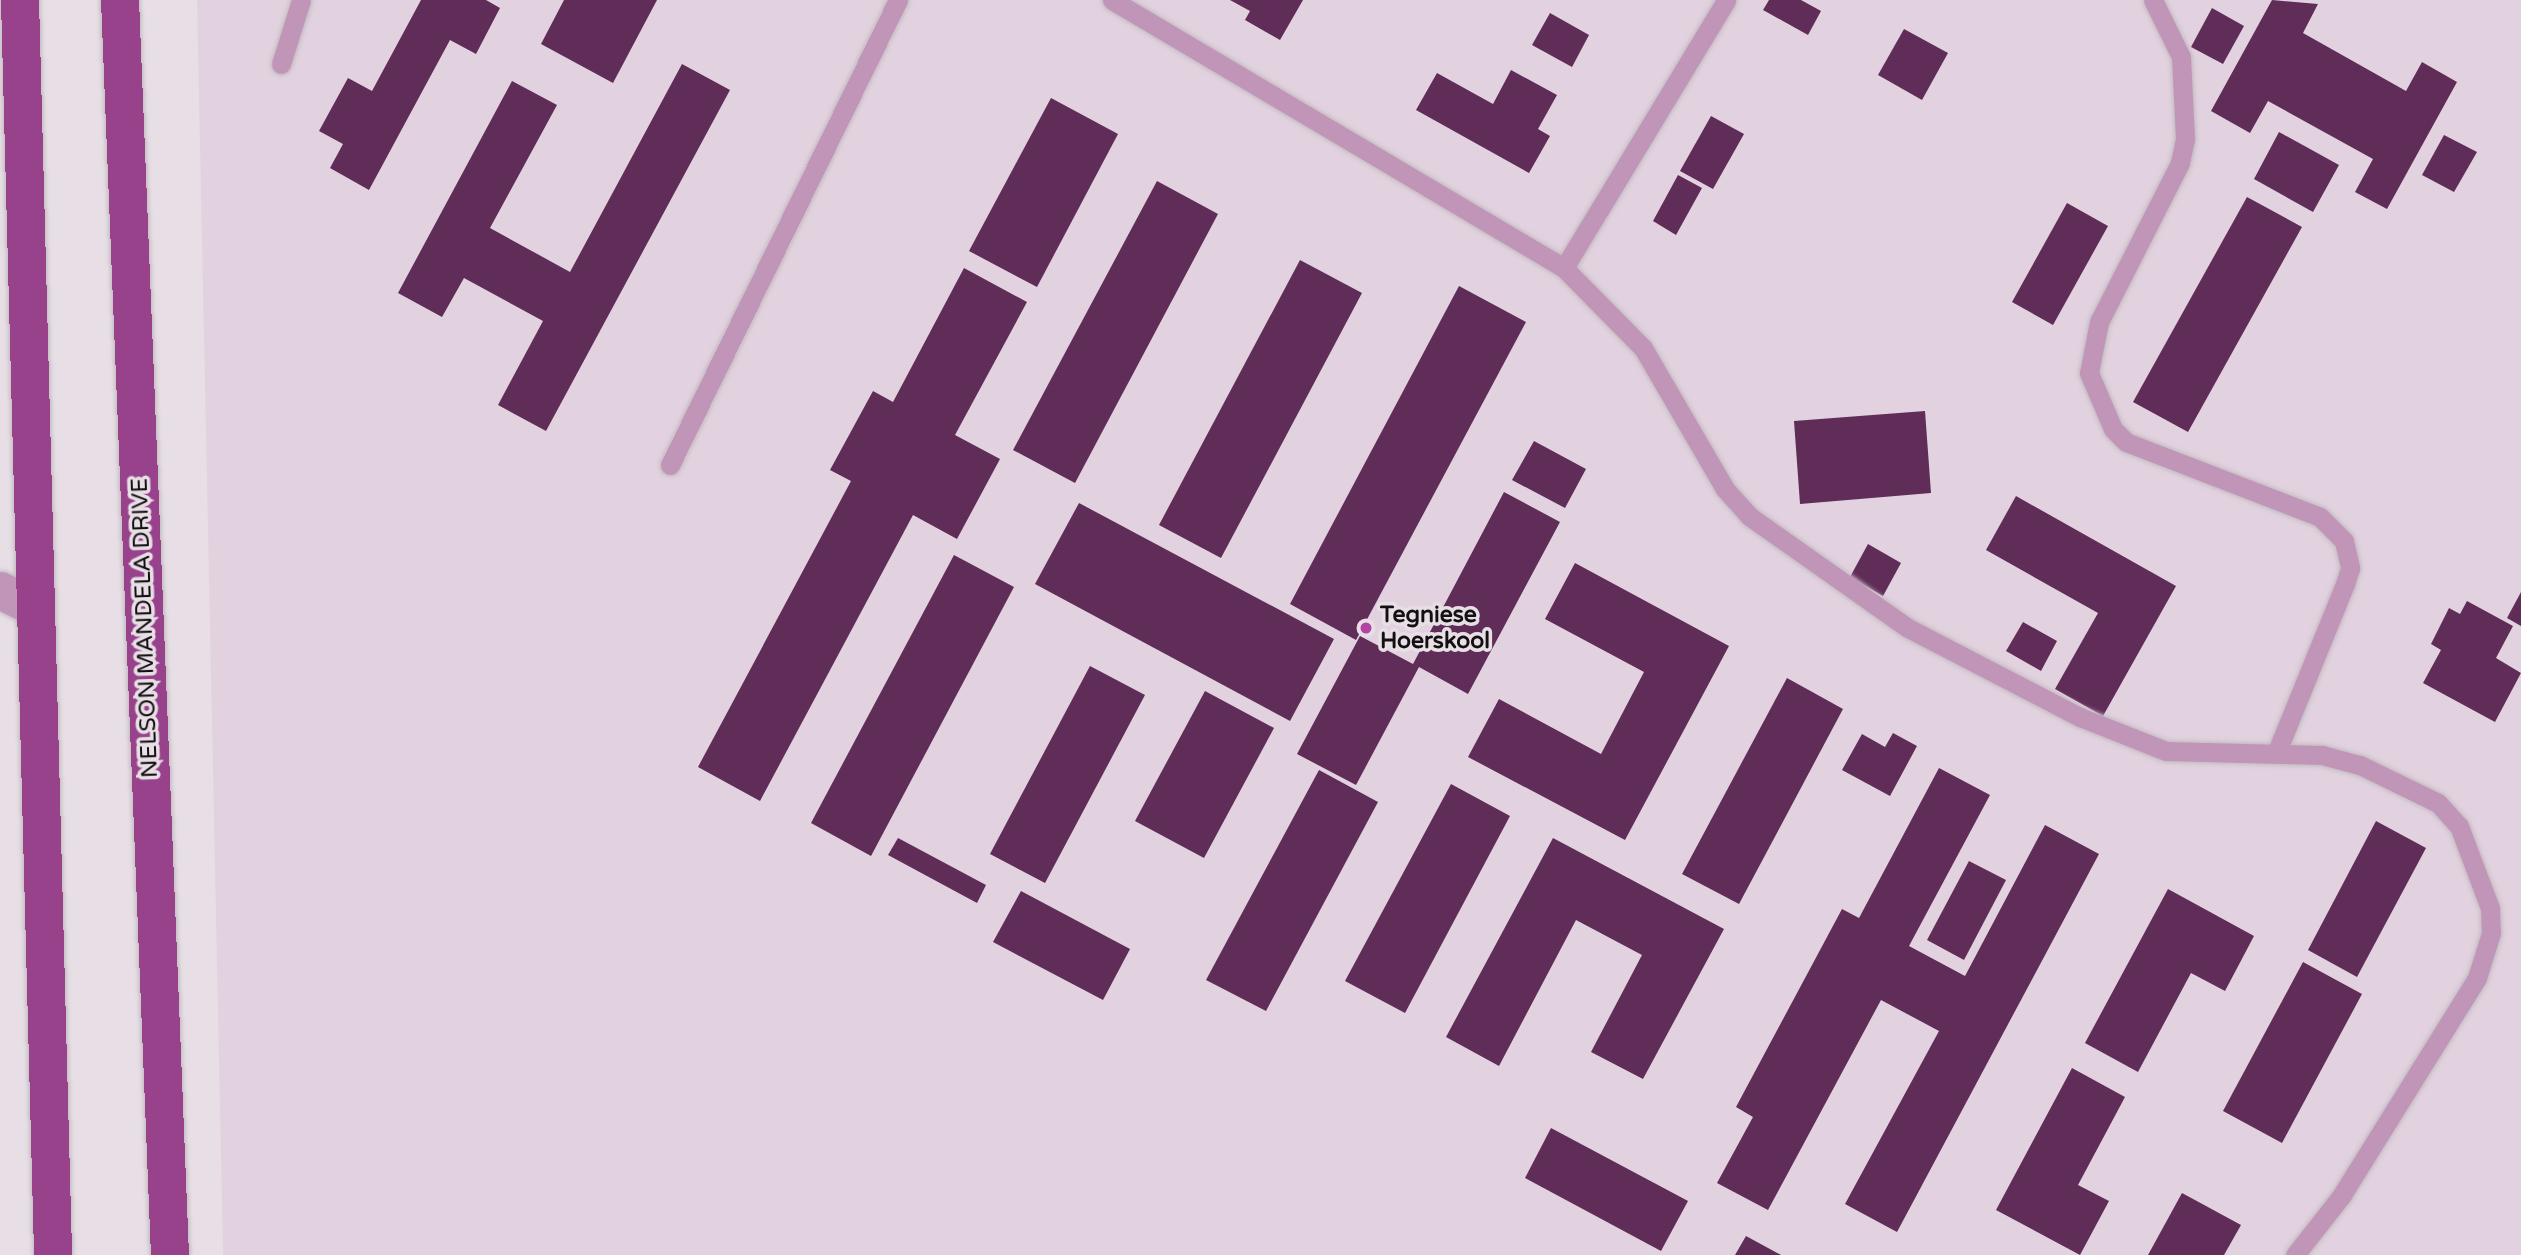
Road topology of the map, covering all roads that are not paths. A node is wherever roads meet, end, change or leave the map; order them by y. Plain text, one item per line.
1 (20, 0) edge
2 (120, 0) edge
3 (301, 0) edge
4 (898, 0) edge
5 (1112, 0) edge
6 (1726, 0) edge
7 (2153, 0) edge
8 (281, 64) dead end
9 (1564, 268) junction
10 (670, 465) dead end
11 (0, 590) edge
12 (33, 607) junction
13 (2276, 754) junction
14 (53, 1255) edge
15 (170, 1255) edge
16 (2295, 1255) edge

1 - 12 highway
2 - 15 highway, NELSON MANDELA DRIVE
3 - 8 lane
4 - 10 lane
5 - 9 lane
6 - 9 lane
7 - 13 lane
9 - 13 lane
11 - 12 street
12 - 14 highway
13 - 16 lane

